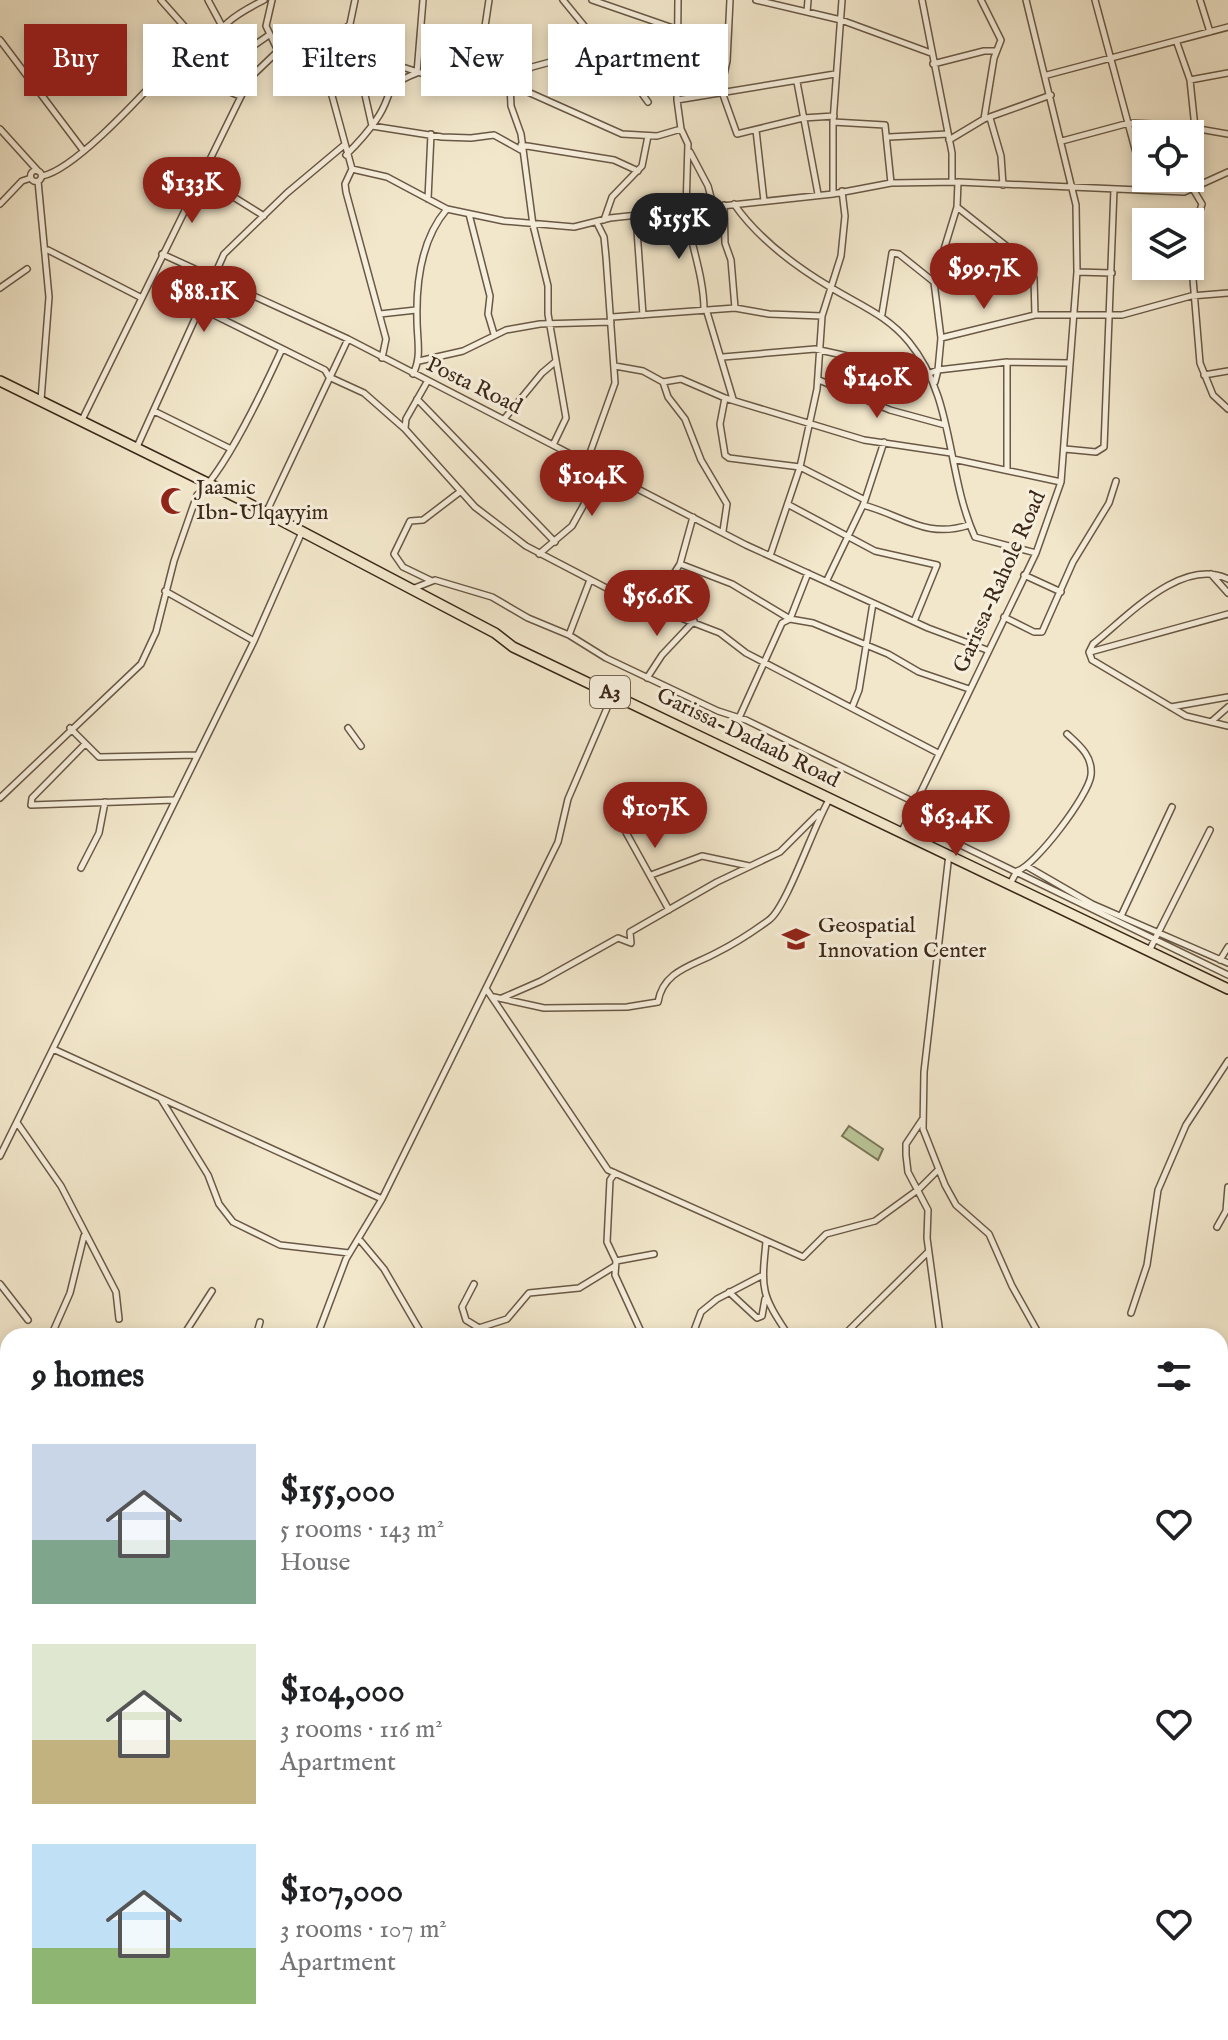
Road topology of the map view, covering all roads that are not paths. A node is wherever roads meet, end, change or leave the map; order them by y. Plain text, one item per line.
1 (161, 0) edge
2 (208, 0) edge
3 (264, 0) edge
4 (272, 0) edge
5 (355, 0) edge
6 (423, 0) edge
7 (489, 0) edge
8 (563, 0) edge
9 (592, 0) edge
10 (678, 0) edge
11 (730, 0) edge
12 (756, 0) edge
13 (808, 0) edge
14 (842, 0) edge
15 (922, 0) edge
16 (981, 0) edge
17 (1026, 0) edge
18 (1095, 0) edge
19 (1200, 0) edge
20 (807, 12) junction
21 (841, 20) junction
22 (181, 24) edge
23 (221, 24) edge
24 (225, 24) edge
25 (350, 24) edge
26 (485, 24) edge
27 (583, 24) edge
28 (655, 24) edge
29 (676, 24) edge
30 (728, 26) edge
31 (1228, 27) edge
32 (1210, 32) junction
33 (269, 35) junction
34 (0, 40) edge
35 (273, 42) edge
36 (257, 43) edge
37 (1177, 43) junction
38 (996, 51) junction
39 (931, 53) junction
40 (273, 55) edge
41 (1111, 59) junction
42 (933, 64) junction
43 (257, 69) edge
44 (405, 69) edge
45 (417, 73) junction
46 (1228, 73) edge
47 (421, 74) edge
48 (835, 74) junction
49 (1047, 75) junction
50 (1190, 80) junction
51 (797, 82) junction
52 (143, 91) edge
53 (728, 91) edge
54 (532, 94) edge
55 (1051, 95) junction
56 (240, 96) edge
57 (331, 96) edge
58 (365, 96) edge
59 (512, 96) edge
60 (644, 96) edge
61 (677, 96) edge
62 (699, 96) edge
63 (722, 96) edge
64 (677, 100) junction
65 (648, 102) dead end
66 (803, 118) junction
67 (987, 118) junction
68 (833, 119) junction
69 (1194, 120) edge
70 (1129, 123) junction
71 (1132, 123) edge
72 (372, 126) junction
73 (0, 129) edge
74 (681, 129) junction
75 (756, 130) junction
76 (1204, 130) edge
77 (431, 134) junction
78 (1228, 134) edge
79 (1132, 135) edge
80 (648, 136) junction
81 (889, 137) junction
82 (949, 137) junction
83 (7, 138) junction
84 (1062, 141) junction
85 (0, 144) edge
86 (343, 146) junction
87 (521, 148) junction
88 (83, 150) junction
89 (689, 151) junction
90 (345, 155) junction
91 (352, 169) junction
92 (638, 171) junction
93 (1228, 172) edge
94 (36, 175) junction
95 (200, 176) junction
96 (955, 182) junction
97 (891, 183) junction
98 (1204, 184) edge
99 (1003, 185) junction
100 (1073, 188) junction
101 (1114, 189) junction
102 (1132, 190) edge
103 (842, 191) junction
104 (1195, 192) edge
105 (818, 194) junction
106 (833, 194) junction
107 (428, 199) junction
108 (764, 201) junction
109 (0, 204) edge
110 (734, 204) junction
111 (713, 205) junction
112 (724, 205) junction
113 (957, 207) junction
114 (686, 208) junction
115 (447, 209) junction
116 (469, 214) junction
117 (264, 216) junction
118 (636, 216) junction
119 (600, 222) junction
120 (533, 225) junction
121 (47, 249) junction
122 (162, 254) junction
123 (27, 269) dead end
124 (1077, 272) junction
125 (1112, 273) junction
126 (213, 276) junction
127 (934, 282) junction
128 (0, 288) edge
129 (832, 289) junction
130 (1228, 293) edge
131 (140, 297) junction
132 (1195, 298) junction
133 (735, 308) junction
134 (199, 310) junction
135 (416, 310) junction
136 (705, 311) junction
137 (380, 314) junction
138 (882, 314) junction
139 (1073, 314) junction
140 (643, 315) junction
141 (1035, 315) junction
142 (1111, 315) junction
143 (822, 316) junction
144 (612, 320) junction
145 (550, 323) junction
146 (494, 334) junction
147 (941, 338) junction
148 (348, 339) junction
149 (282, 349) junction
150 (822, 351) junction
151 (723, 357) junction
152 (382, 358) junction
153 (419, 361) junction
154 (555, 362) junction
155 (1007, 362) junction
156 (1070, 363) junction
157 (615, 366) junction
158 (925, 366) junction
159 (938, 370) junction
160 (1228, 371) edge
161 (930, 373) junction
162 (413, 374) junction
163 (1204, 375) junction
164 (329, 377) junction
165 (819, 380) junction
166 (0, 381) edge
167 (427, 382) junction
168 (663, 382) junction
169 (935, 382) junction
170 (725, 398) junction
171 (417, 399) junction
172 (733, 399) junction
173 (41, 400) junction
174 (1228, 409) edge
175 (154, 411) junction
176 (505, 418) junction
177 (807, 422) junction
178 (81, 423) junction
179 (945, 425) junction
180 (405, 429) junction
181 (884, 442) junction
182 (553, 446) junction
183 (229, 448) junction
184 (1065, 449) junction
185 (136, 450) junction
186 (952, 456) junction
187 (586, 464) junction
188 (800, 467) junction
189 (1007, 470) junction
190 (602, 472) junction
191 (1116, 481) dead end
192 (1061, 482) junction
193 (210, 485) junction
194 (461, 491) junction
195 (864, 502) junction
196 (789, 505) junction
197 (266, 514) junction
198 (693, 517) junction
199 (969, 525) junction
200 (723, 531) junction
201 (302, 532) junction
202 (848, 535) junction
203 (555, 542) junction
204 (1036, 553) junction
205 (539, 554) junction
206 (770, 556) junction
207 (680, 564) junction
208 (808, 573) junction
209 (1210, 573) junction
210 (1024, 575) junction
211 (1228, 579) edge
212 (430, 580) junction
213 (590, 580) junction
214 (827, 580) junction
215 (411, 590) junction
216 (165, 591) junction
217 (1061, 592) junction
218 (1228, 593) edge
219 (873, 603) junction
220 (654, 605) junction
221 (1228, 614) edge
222 (1003, 617) junction
223 (790, 619) junction
224 (915, 619) junction
225 (694, 621) junction
226 (569, 635) junction
227 (254, 641) junction
228 (866, 647) junction
229 (987, 650) junction
230 (1089, 652) junction
231 (765, 662) junction
232 (647, 678) junction
233 (969, 689) junction
234 (613, 693) junction
235 (1228, 697) edge
236 (853, 705) junction
237 (1171, 707) junction
238 (1228, 707) edge
239 (739, 718) junction
240 (1210, 723) junction
241 (1228, 726) edge
242 (70, 728) junction
243 (348, 728) dead end
244 (1067, 734) dead end
245 (85, 744) junction
246 (361, 746) dead end
247 (938, 753) junction
248 (197, 755) junction
249 (612, 796) dead end
250 (830, 797) junction
251 (0, 798) edge
252 (175, 800) junction
253 (105, 802) junction
254 (914, 802) junction
255 (1172, 807) dead end
256 (822, 811) junction
257 (907, 819) junction
258 (1210, 830) dead end
259 (902, 831) junction
260 (949, 854) junction
261 (750, 867) junction
262 (1028, 867) junction
263 (81, 868) dead end
264 (1017, 871) junction
265 (651, 875) junction
266 (1010, 884) junction
267 (669, 910) junction
268 (1121, 916) junction
269 (1160, 930) junction
270 (1154, 941) junction
271 (1228, 947) edge
272 (1149, 951) junction
273 (1220, 960) junction
274 (1228, 963) edge
275 (1228, 975) edge
276 (1228, 989) edge
277 (487, 990) junction
278 (497, 997) junction
279 (53, 1049) junction
280 (1228, 1061) edge
281 (161, 1098) junction
282 (922, 1120) junction
283 (17, 1123) junction
284 (0, 1156) edge
285 (937, 1171) junction
286 (615, 1173) junction
287 (1228, 1187) edge
288 (919, 1189) junction
289 (382, 1199) junction
290 (1217, 1227) dead end
291 (84, 1235) junction
292 (359, 1239) junction
293 (766, 1242) junction
294 (928, 1251) junction
295 (349, 1253) junction
296 (654, 1254) dead end
297 (616, 1263) junction
298 (761, 1276) junction
299 (0, 1284) edge
300 (474, 1284) dead end
301 (212, 1291) dead end
302 (729, 1292) junction
303 (765, 1299) junction
304 (1131, 1313) dead end
305 (119, 1319) dead end
306 (28, 1320) dead end
307 (260, 1322) dead end
308 (55, 1328) edge
309 (188, 1328) edge
310 (258, 1328) edge
311 (319, 1328) edge
312 (418, 1328) edge
313 (479, 1328) joint
314 (639, 1328) edge
315 (695, 1328) edge
316 (784, 1328) edge
317 (851, 1328) edge
318 (939, 1328) edge
319 (1036, 1328) edge

1 - 22 street
2 - 23 street
3 - 24 street
4 - 33 street
5 - 25 street
6 - 45 street
7 - 26 street
8 - 27 street
9 - 28 street
10 - 29 street
11 - 30 street
12 - 20 street
13 - 20 street
14 - 21 street
15 - 39 street
16 - 38 street
17 - 49 street, Garissa-Rahole Road
18 - 41 street
19 - 32 street
20 - 21 street
21 - 39 street
21 - 48 street
31 - 32 street
32 - 37 street
33 - 35 street
33 - 36 street
34 - 88 street
37 - 41 street
37 - 50 street
38 - 42 street
38 - 67 street
39 - 42 street
40 - 43 street
41 - 49 street
41 - 70 street
42 - 82 street
44 - 45 street
45 - 47 street
45 - 72 street
46 - 50 street
48 - 51 street
48 - 68 street
49 - 55 street, Garissa-Rahole Road
50 - 69 street
51 - 53 street
51 - 66 street
52 - 88 street
54 - 80 street
55 - 67 street
55 - 84 street, Garissa-Rahole Road
56 - 95 street
57 - 86 street
58 - 72 street
59 - 87 street
60 - 65 street
61 - 64 street
62 - 64 street
63 - 75 street
64 - 74 street
66 - 68 street
66 - 75 street
66 - 105 street
67 - 82 street
67 - 99 street
68 - 81 street
68 - 106 street
70 - 71 street
70 - 79 street
70 - 84 street
72 - 77 street
72 - 90 street
73 - 83 street
74 - 80 street
74 - 89 street
75 - 108 street
76 - 78 street
77 - 87 street
77 - 107 street
80 - 92 street
81 - 82 street
81 - 97 street
82 - 96 street
83 - 85 street
83 - 94 street
84 - 100 street, Garissa-Rahole Road
86 - 90 street
86 - 117 street
87 - 92 street
87 - 120 street
88 - 94 street
89 - 111 street
89 - 114 street
90 - 91 street
91 - 107 street
91 - 137 street
92 - 119 street
93 - 98 street
94 - 109 street
94 - 121 street
95 - 117 street
95 - 122 street
96 - 97 street
96 - 99 street
96 - 113 street
97 - 103 street
99 - 100 street
100 - 101 street
100 - 124 street, Garissa-Rahole Road
101 - 102 street
101 - 125 street
103 - 106 street
103 - 129 street
104 - 132 street
105 - 106 street
105 - 108 street
107 - 115 street
108 - 110 street
110 - 112 street
110 - 129 street
111 - 112 street
111 - 114 street
112 - 133 street
113 - 127 street
113 - 141 street
114 - 118 street
114 - 136 street
115 - 116 street
115 - 135 street
116 - 120 street
116 - 146 street
117 - 126 street
118 - 119 street
118 - 140 street
119 - 120 street
119 - 144 street
120 - 145 street
121 - 131 street
121 - 173 street
122 - 126 street, Posta Road
122 - 131 street
123 - 128 street
124 - 125 street
124 - 139 street, Garissa-Rahole Road
125 - 142 street
126 - 134 street
126 - 148 street, Posta Road
127 - 138 street
127 - 147 street
129 - 138 street
129 - 143 street
130 - 132 street
131 - 178 street
132 - 142 street
132 - 163 street
133 - 136 street
133 - 143 street
134 - 149 street
134 - 175 street
135 - 137 street
135 - 153 street
136 - 140 street
136 - 151 street
137 - 152 street
138 - 158 street
139 - 141 street
139 - 142 street
139 - 156 street, Garissa-Rahole Road
140 - 144 street
141 - 147 street
142 - 184 street
143 - 150 street
144 - 145 street
144 - 157 street
145 - 146 street
145 - 154 street
146 - 153 street
147 - 159 street
148 - 152 street, Posta Road
148 - 164 street
149 - 164 street
149 - 183 street
150 - 151 street
150 - 158 street
150 - 165 street
151 - 172 street
152 - 162 street, Posta Road
153 - 162 street
154 - 176 street
154 - 182 street
155 - 156 street
155 - 159 street
155 - 189 street
156 - 184 street, Garissa-Rahole Road
157 - 168 street
157 - 187 street
158 - 161 street
159 - 161 street
159 - 169 street
160 - 163 street
161 - 169 street
162 - 167 street, Posta Road
163 - 174 street
164 - 180 street
164 - 197 street
165 - 177 street
165 - 179 street
166 - 173 highway, Garissa-Dadaab Road / A3
167 - 171 street
167 - 176 street, Posta Road
168 - 170 street
168 - 200 street
169 - 179 street
170 - 172 street
170 - 188 street
171 - 180 street
171 - 203 street
172 - 177 street
173 - 178 highway, Garissa-Dadaab Road / A3
175 - 183 street
175 - 185 street
176 - 182 street, Posta Road
177 - 181 street
177 - 188 street
178 - 185 highway, Garissa-Dadaab Road / A3
179 - 186 street
180 - 194 street
181 - 186 street
181 - 195 street
182 - 187 street, Posta Road
183 - 193 street
184 - 192 street, Garissa-Rahole Road
185 - 193 highway, Garissa-Dadaab Road / A3
186 - 189 street
186 - 199 street
187 - 190 street, Posta Road
188 - 195 street
188 - 196 street
189 - 192 street
190 - 198 street, Posta Road
190 - 203 street
191 - 217 street
192 - 204 street, Garissa-Rahole Road
193 - 197 highway, Garissa-Dadaab Road / A3
193 - 216 street
194 - 205 street
194 - 212 street
195 - 199 street
195 - 202 street
196 - 202 street
196 - 206 street
197 - 201 highway, Garissa-Dadaab Road / A3
198 - 200 street, Posta Road
198 - 207 street
199 - 204 street
200 - 206 street, Posta Road
201 - 215 highway, Garissa-Dadaab Road / A3
201 - 227 street
202 - 214 street
202 - 224 street
203 - 205 street
204 - 210 street, Garissa-Rahole Road
205 - 213 street
206 - 208 street, Posta Road
207 - 220 street
207 - 223 street
208 - 214 street, Posta Road
208 - 223 street
209 - 211 street
209 - 218 street
209 - 230 street
210 - 217 street
210 - 222 street, Garissa-Rahole Road
212 - 215 street
212 - 226 street
213 - 220 street
213 - 226 street
214 - 219 street, Posta Road
215 - 234 highway, Garissa-Dadaab Road / A3
216 - 227 street
216 - 242 street
217 - 222 street
219 - 224 street, Posta Road
219 - 228 street
220 - 225 street
221 - 230 street
222 - 229 street, Garissa-Rahole Road
223 - 228 street
223 - 231 street
224 - 229 street, Posta Road
225 - 231 street
225 - 232 street
226 - 232 street
227 - 248 street
228 - 233 street
228 - 236 street
229 - 233 street, Garissa-Rahole Road
230 - 237 street
231 - 236 street
231 - 239 street
232 - 239 street
233 - 247 street, Garissa-Rahole Road
234 - 250 highway, Garissa-Dadaab Road / A3
234 - 277 street
235 - 237 street
236 - 247 street
237 - 240 street
238 - 240 street
239 - 254 street
240 - 241 street
242 - 245 street
242 - 251 street
243 - 246 street
244 - 262 street
245 - 248 street
245 - 253 street
247 - 254 street, Garissa-Rahole Road
248 - 252 street
249 - 265 street
250 - 256 street
250 - 259 highway, Garissa-Dadaab Road / A3
252 - 253 street
252 - 279 street
253 - 263 street
254 - 257 street, Garissa-Rahole Road
255 - 268 street
256 - 261 street
256 - 278 street
257 - 259 street, Garissa-Rahole Road
257 - 264 street
258 - 269 street
259 - 260 highway, Garissa-Dadaab Road / A3
260 - 266 highway, Garissa-Dadaab Road / A3
260 - 282 street
261 - 265 street
261 - 267 street
262 - 264 street
262 - 268 street
264 - 266 street
264 - 270 street
265 - 267 street
266 - 272 highway, Garissa-Dadaab Road / A3
267 - 278 street
268 - 269 street
269 - 270 street
269 - 273 street
270 - 272 street
270 - 275 street
271 - 273 street
272 - 276 highway, Garissa-Dadaab Road / A3
273 - 274 street
277 - 278 street
277 - 289 street
278 - 286 street
279 - 281 street
279 - 283 street
280 - 304 street
281 - 289 street
281 - 295 street
282 - 285 street
282 - 288 street
283 - 284 street
283 - 291 street
285 - 288 street
285 - 319 street
286 - 293 street
286 - 297 street
287 - 290 street
288 - 293 street
288 - 294 street
289 - 292 street
291 - 305 street
291 - 308 street
292 - 295 street
292 - 312 street
293 - 298 street
294 - 317 street
294 - 318 street
295 - 311 street
296 - 297 street
297 - 313 street
297 - 314 street
298 - 302 street
298 - 303 street
299 - 306 street
300 - 313 street
301 - 309 street
302 - 303 street
302 - 315 street
303 - 316 street
307 - 310 street

